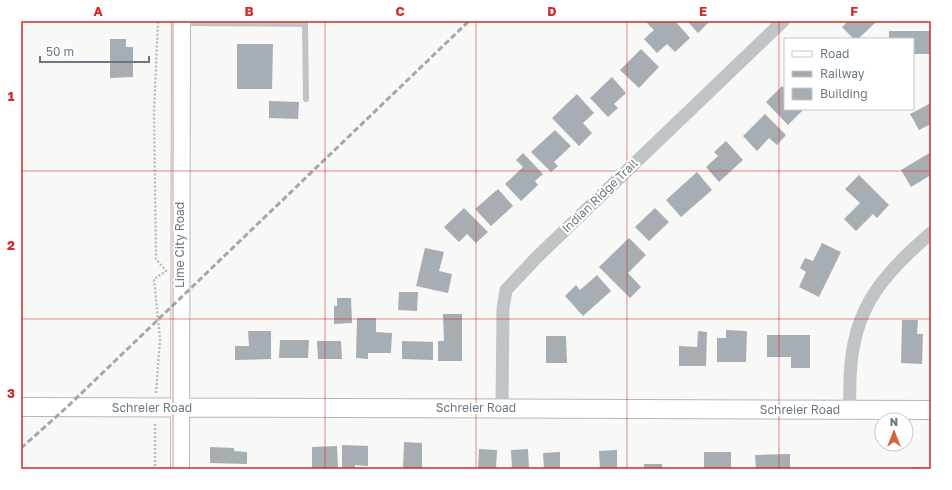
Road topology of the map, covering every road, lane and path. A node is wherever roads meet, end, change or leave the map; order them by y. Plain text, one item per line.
1 (158, 21) edge
2 (783, 21) edge
3 (181, 22) edge
4 (305, 22) edge
5 (306, 99) dead end
6 (931, 233) edge
7 (21, 407) edge
8 (154, 408) junction
9 (180, 408) junction
10 (502, 408) junction
11 (850, 410) junction
12 (931, 410) edge
13 (155, 469) edge
14 (180, 469) edge

1 - 8 path
2 - 10 street, Indian Ridge Trail
3 - 4 lane
3 - 9 street, Lime City Road
4 - 5 lane
6 - 11 street
7 - 8 street, Schreier Road
8 - 9 street, Schreier Road
8 - 13 path
9 - 10 street, Schreier Road
9 - 14 street, Lime City Road
10 - 11 street, Schreier Road
11 - 12 street, Schreier Road

